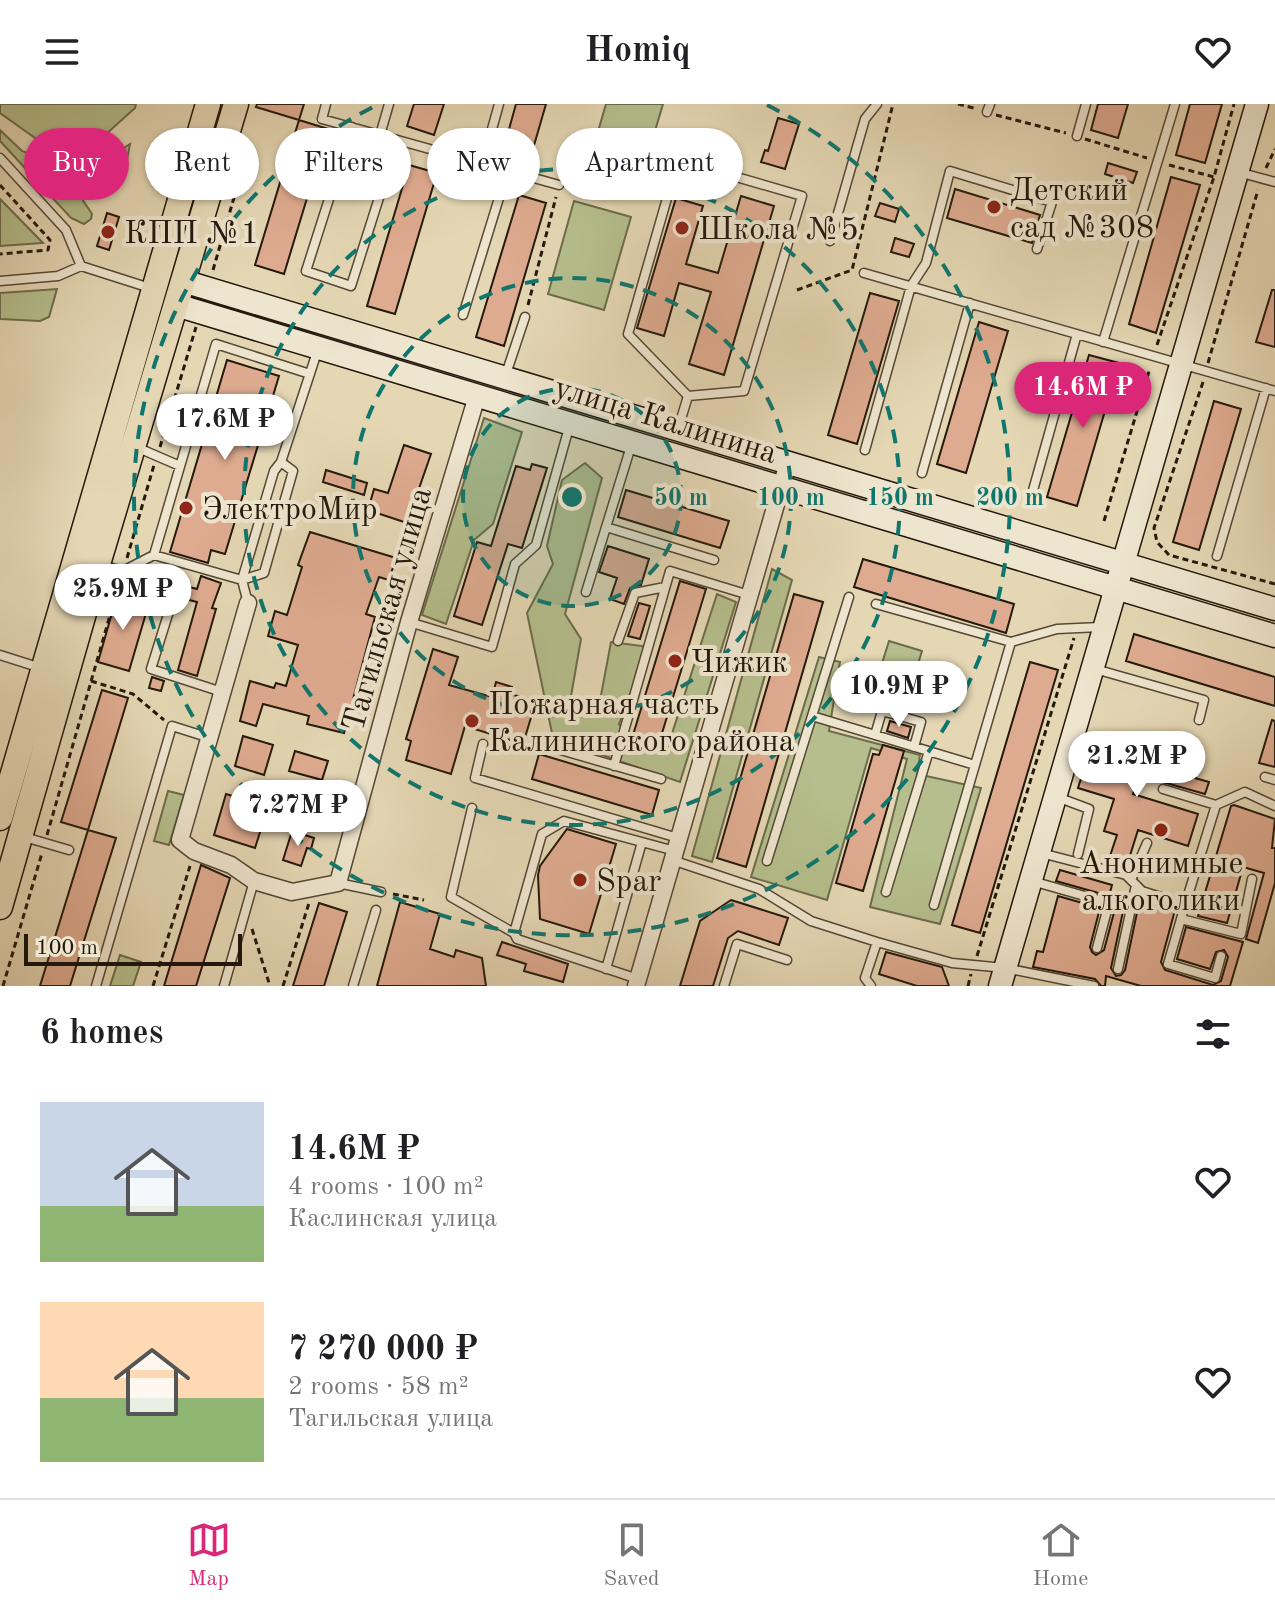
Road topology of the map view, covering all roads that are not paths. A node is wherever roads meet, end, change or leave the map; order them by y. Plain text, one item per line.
1 (208, 104) edge
2 (236, 104) edge
3 (326, 104) edge
4 (389, 104) edge
5 (499, 104) edge
6 (877, 104) edge
7 (1086, 104) edge
8 (1175, 104) edge
9 (1257, 104) edge
10 (352, 127) joint
11 (356, 128) edge
12 (382, 128) edge
13 (492, 128) edge
14 (1077, 136) dead end
15 (0, 158) edge
16 (1237, 172) junction
17 (1275, 182) edge
18 (329, 200) edge
19 (378, 200) edge
20 (498, 200) edge
21 (830, 241) dead end
22 (1037, 249) dead end
23 (81, 266) junction
24 (864, 273) dead end
25 (0, 281) edge
26 (183, 281) junction
27 (911, 286) junction
28 (154, 290) junction
29 (970, 303) junction
30 (176, 305) junction
31 (463, 315) dead end
32 (525, 317) road end
33 (1077, 334) junction
34 (1103, 342) junction
35 (318, 348) junction
36 (1181, 365) junction
37 (310, 374) junction
38 (505, 378) junction
39 (1270, 390) edge
40 (477, 396) junction
41 (688, 396) junction
42 (570, 423) junction
43 (677, 430) junction
44 (632, 442) junction
45 (133, 446) junction
46 (865, 450) dead end
47 (281, 462) junction
48 (788, 463) junction
49 (180, 466) junction
50 (922, 473) dead end
51 (780, 487) junction
52 (1030, 501) dead end
53 (606, 527) junction
54 (154, 555) junction
55 (1217, 556) dead end
56 (714, 560) dead end
57 (98, 564) junction
58 (1123, 564) junction
59 (123, 571) junction
60 (242, 580) junction
61 (665, 587) junction
62 (1116, 588) junction
63 (586, 592) dead end
64 (749, 595) junction
65 (849, 597) dead end
66 (248, 603) joint
67 (876, 604) dead end
68 (1275, 609) edge
69 (409, 622) junction
70 (1105, 627) junction
71 (1275, 636) edge
72 (618, 641) dead end
73 (1011, 642) junction
74 (0, 656) edge
75 (43, 669) junction
76 (1094, 669) junction
77 (222, 692) junction
78 (812, 716) junction
79 (1199, 720) dead end
80 (875, 735) junction
81 (210, 738) junction
82 (483, 744) dead end
83 (540, 744) dead end
84 (914, 747) junction
85 (929, 751) junction
86 (975, 765) junction
87 (614, 766) junction
88 (1265, 777) dead end
89 (5, 778) edge
90 (661, 779) dead end
91 (1275, 780) edge
92 (1163, 789) dead end
93 (365, 790) junction
94 (1056, 797) junction
95 (1216, 805) junction
96 (1275, 806) edge
97 (472, 808) dead end
98 (285, 816) dead end
99 (0, 818) edge
100 (20, 836) junction
101 (642, 842) junction
102 (1147, 843) dead end
103 (69, 850) dead end
104 (675, 850) junction
105 (1040, 853) junction
106 (1078, 854) dead end
107 (767, 861) dead end
108 (1252, 879) dead end
109 (254, 881) junction
110 (1032, 881) junction
111 (1133, 882) junction
112 (338, 883) junction
113 (381, 892) road end
114 (886, 892) dead end
115 (934, 905) dead end
116 (1185, 905) junction
117 (0, 907) edge
118 (376, 910) dead end
119 (1181, 919) junction
120 (514, 933) junction
121 (877, 942) junction
122 (1097, 948) dead end
123 (1221, 956) dead end
124 (787, 960) dead end
125 (606, 969) junction
126 (1118, 969) dead end
127 (1002, 977) edge
128 (637, 983) edge
129 (96, 986) edge
130 (224, 986) edge
131 (353, 986) edge
132 (724, 986) edge
133 (871, 986) edge
134 (1094, 986) edge

1 - 28 main road
2 - 26 main road
3 - 10 lane
4 - 12 lane
5 - 13 lane
6 - 21 lane
7 - 14 lane
8 - 34 lane
9 - 16 main road
10 - 11 lane
15 - 23 lane
16 - 17 lane
16 - 36 main road
18 - 19 lane
20 - 31 lane
22 - 27 lane
23 - 25 lane
23 - 28 lane
24 - 27 lane
26 - 28 main road
26 - 30 main road
26 - 38 main road, улица Калинина
27 - 29 lane
27 - 46 lane
28 - 30 main road
28 - 75 main road
29 - 33 lane
29 - 50 lane
30 - 35 main road, улица Калинина
30 - 45 main road
32 - 38 lane
33 - 34 lane
33 - 52 lane
34 - 36 lane
35 - 37 lane
35 - 40 main road, улица Калинина
36 - 39 lane
36 - 58 main road
37 - 47 lane
37 - 49 lane
38 - 43 main road, улица Калинина
39 - 55 lane
40 - 42 main road, улица Калинина
40 - 69 street, Тагильская улица
41 - 41 lane
41 - 43 lane
42 - 44 main road, улица Калинина
42 - 69 lane
43 - 48 main road, улица Калинина
44 - 51 main road, улица Калинина
44 - 53 lane
45 - 49 lane
45 - 57 main road
47 - 60 lane
47 - 60 lane
48 - 51 street
48 - 58 main road, улица Калинина
49 - 54 lane
51 - 62 main road, улица Калинина
51 - 64 street
53 - 56 lane
53 - 63 lane
54 - 59 lane
54 - 60 lane
57 - 59 lane
57 - 100 main road
58 - 62 main road
58 - 68 main road, улица Калинина
59 - 77 lane
60 - 66 lane
61 - 64 lane
61 - 72 lane
61 - 87 lane
62 - 70 main road
62 - 71 main road, улица Калинина
64 - 104 street
65 - 78 lane
66 - 77 street
67 - 73 lane
69 - 93 street, Тагильская улица
70 - 73 lane
70 - 76 main road
73 - 86 lane
74 - 75 lane
75 - 89 main road
76 - 79 lane
76 - 94 main road
77 - 81 street
78 - 80 lane
78 - 107 lane
80 - 84 lane
80 - 84 lane
81 - 109 street
81 - 129 lane
82 - 104 lane
83 - 87 lane
84 - 85 lane
85 - 86 lane
85 - 114 lane
86 - 115 lane
87 - 90 lane
88 - 91 lane
89 - 99 main road
92 - 95 lane
93 - 98 lane
93 - 112 street, Тагильская улица
94 - 105 main road
94 - 106 lane
95 - 96 lane
95 - 116 lane
97 - 120 lane
100 - 103 lane
100 - 117 main road
101 - 104 lane
101 - 120 lane
101 - 125 lane
102 - 111 lane
104 - 121 lane
104 - 128 street
105 - 110 main road
105 - 111 lane
108 - 119 lane
109 - 112 street
109 - 130 lane
110 - 122 lane
110 - 127 main road
111 - 116 lane
111 - 126 lane
112 - 113 lane
116 - 119 lane
118 - 131 lane
119 - 123 lane
120 - 125 lane
121 - 127 lane
121 - 133 lane
124 - 132 lane
125 - 128 lane
127 - 134 lane

